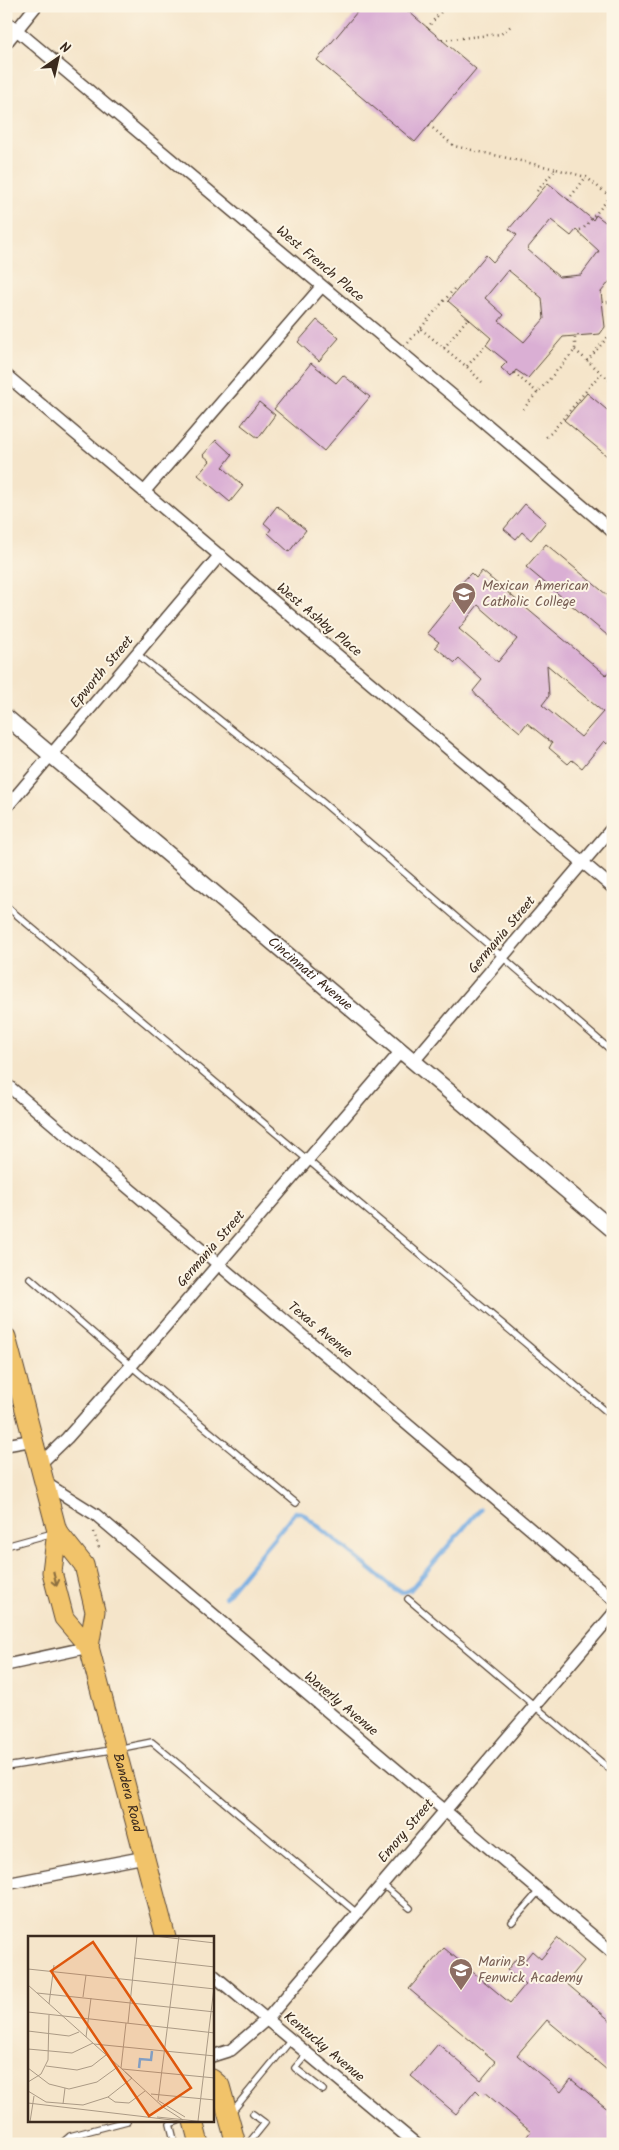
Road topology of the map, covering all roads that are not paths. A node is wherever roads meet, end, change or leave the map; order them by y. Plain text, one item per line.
1 (36, 6) edge
2 (6, 21) edge
3 (17, 30) junction
4 (6, 43) edge
5 (322, 286) junction
6 (6, 375) edge
7 (144, 492) junction
8 (613, 532) edge
9 (220, 555) junction
10 (137, 654) junction
11 (6, 717) edge
12 (51, 755) junction
13 (6, 808) edge
14 (613, 827) edge
15 (583, 863) junction
16 (613, 888) edge
17 (6, 906) edge
18 (502, 958) junction
19 (402, 1050) junction
20 (613, 1052) edge
21 (414, 1061) junction
22 (6, 1084) edge
23 (307, 1160) junction
24 (613, 1230) edge
25 (218, 1263) junction
26 (30, 1278) dead end
27 (6, 1337) edge
28 (132, 1366) junction
29 (613, 1417) edge
30 (34, 1440) junction
31 (6, 1445) edge
32 (40, 1464) junction
33 (45, 1483) junction
34 (296, 1503) dead end
35 (57, 1531) junction
36 (6, 1546) edge
37 (408, 1599) dead end
38 (613, 1599) edge
39 (613, 1614) edge
40 (89, 1647) junction
41 (6, 1665) edge
42 (534, 1706) junction
43 (116, 1749) junction
44 (6, 1767) edge
45 (613, 1772) edge
46 (443, 1811) junction
47 (145, 1857) junction
48 (6, 1884) edge
49 (381, 1884) junction
50 (539, 1892) junction
51 (410, 1908) dead end
52 (356, 1913) junction
53 (512, 1922) dead end
54 (165, 1936) edge
55 (613, 1953) edge
56 (214, 1976) edge
57 (267, 2019) junction
58 (291, 2040) junction
59 (308, 2053) junction
60 (214, 2055) edge
61 (214, 2081) edge
62 (323, 2090) dead end
63 (253, 2114) dead end
64 (228, 2116) junction
65 (123, 2122) edge
66 (193, 2122) edge
67 (169, 2123) edge
68 (174, 2142) edge
69 (61, 2144) edge
70 (199, 2144) edge
71 (236, 2144) edge
72 (248, 2144) edge
73 (416, 2144) edge

1 - 3 street
2 - 3 street, West French Place
3 - 4 street
3 - 5 street, West French Place
5 - 7 street
5 - 8 street, West French Place
6 - 7 street, West Ashby Place
7 - 9 street, West Ashby Place
9 - 10 street, Epworth Street
9 - 15 street, West Ashby Place
10 - 12 street, Epworth Street
10 - 18 lane
11 - 12 street, Cincinnati Avenue
12 - 13 street, Epworth Street
12 - 19 street, Cincinnati Avenue
14 - 15 street, Germania Street
15 - 16 street, West Ashby Place
15 - 18 street, Germania Street
17 - 23 lane
18 - 20 lane
18 - 21 street, Germania Street
19 - 21 street, Cincinnati Avenue
19 - 23 street, Germania Street
21 - 24 street, Cincinnati Avenue
22 - 25 street, Texas Avenue
23 - 25 street, Germania Street
23 - 29 lane
25 - 28 street, Germania Street
25 - 38 street, Texas Avenue
26 - 28 lane
27 - 30 main road, Bandera Road
28 - 32 street, Germania Street
28 - 34 lane
30 - 31 street
30 - 32 main road, Bandera Road
32 - 33 main road, Bandera Road
33 - 35 main road, Bandera Road
33 - 46 street, Waverly Avenue
35 - 36 lane
35 -> 40 main road, Bandera Road
35 - 40 main road, Bandera Road
37 - 42 lane
39 - 42 street, Emory Street
40 - 41 street
40 - 43 main road, Bandera Road
42 - 45 lane
42 - 46 street, Emory Street
43 - 44 lane
43 - 47 main road, Bandera Road
43 - 52 lane
46 - 49 street, Emory Street
46 - 50 street, Waverly Avenue
47 - 48 street
47 - 54 main road, Bandera Road
49 - 51 lane
49 - 52 street, Emory Street
50 - 53 lane
50 - 55 street, Waverly Avenue
52 - 57 street, Emory Street
56 - 57 street, Kentucky Avenue
57 - 58 street, Kentucky Avenue
57 - 60 street, Emory Street
58 - 59 street, Kentucky Avenue
58 - 64 lane
59 - 62 lane
59 - 73 street, Kentucky Avenue
61 - 64 main road
63 - 72 lane
64 - 71 main road
65 - 69 lane
66 - 70 main road
67 - 68 lane

